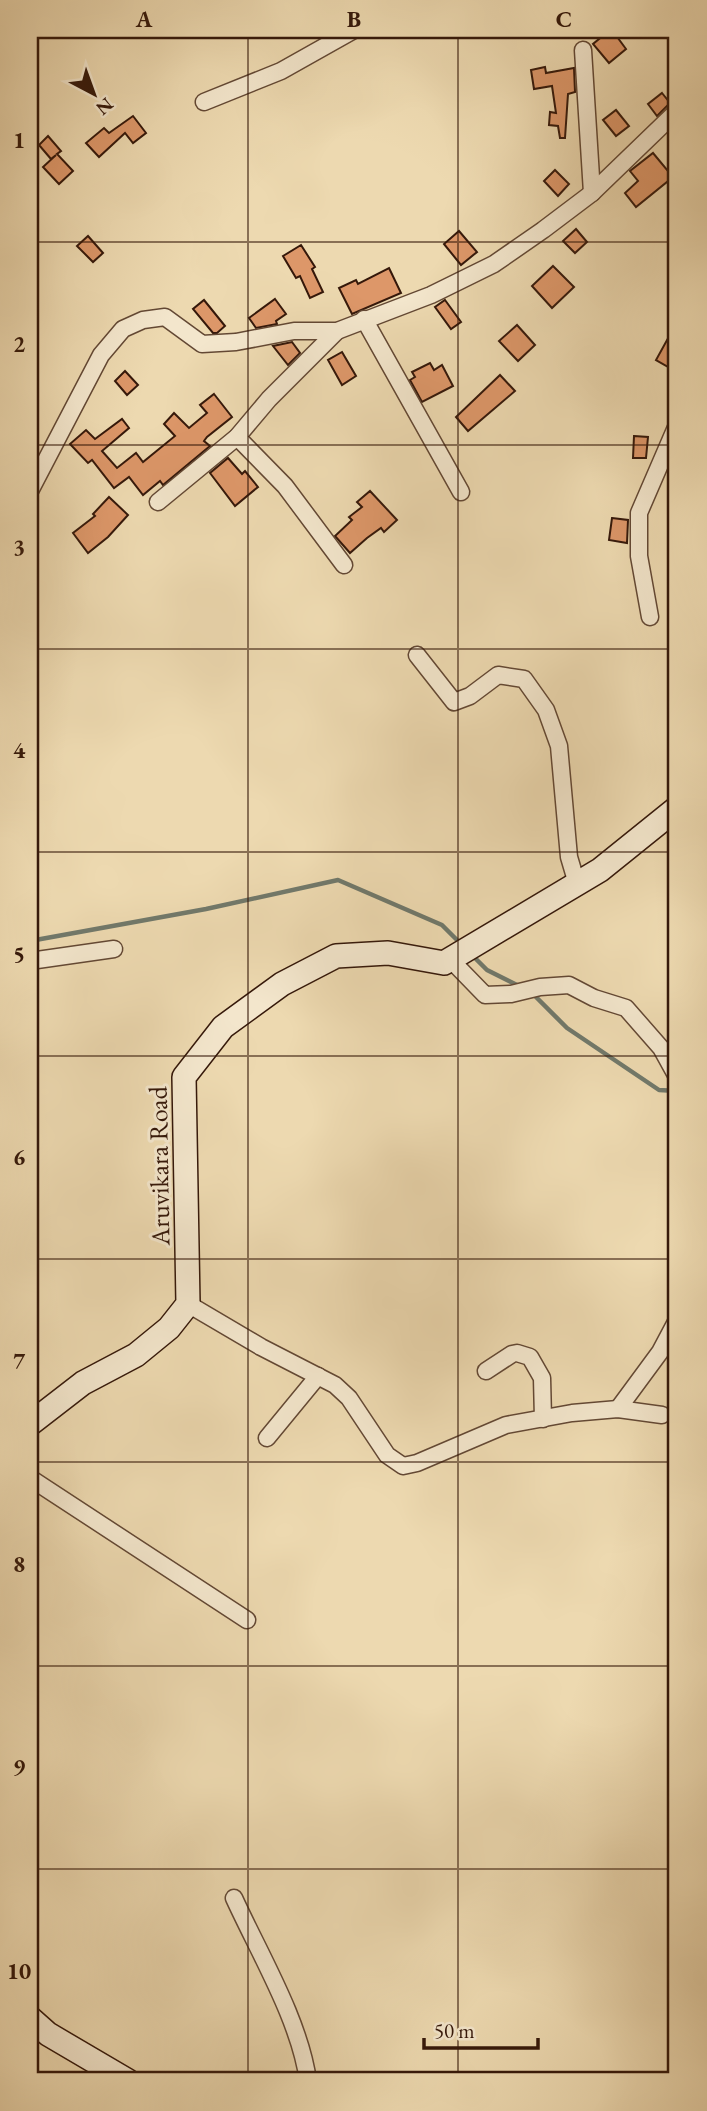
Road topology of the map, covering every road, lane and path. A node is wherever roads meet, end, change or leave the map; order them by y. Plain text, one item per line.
1 (354, 30) edge
2 (583, 51) dead end
3 (204, 102) dead end
4 (677, 111) edge
5 (592, 193) junction
6 (364, 319) junction
7 (337, 331) junction
8 (677, 425) edge
9 (237, 437) junction
10 (30, 491) edge
11 (461, 492) dead end
12 (159, 502) dead end
13 (344, 565) dead end
14 (650, 617) dead end
15 (417, 655) dead end
16 (677, 808) edge
17 (577, 884) junction
18 (114, 949) dead end
19 (450, 959) junction
20 (30, 961) edge
21 (677, 1077) edge
22 (188, 1304) junction
23 (677, 1320) edge
24 (486, 1371) dead end
25 (318, 1376) junction
26 (618, 1409) junction
27 (662, 1415) dead end
28 (543, 1419) junction
29 (30, 1424) edge
30 (267, 1438) dead end
31 (30, 1478) edge
32 (247, 1620) dead end
33 (234, 1898) dead end
34 (30, 2018) edge
35 (128, 2081) edge
36 (309, 2081) edge

1 - 3 street
2 - 5 street
4 - 5 street
5 - 6 street
6 - 7 street
6 - 11 street
7 - 9 street
7 - 10 street
8 - 14 street
9 - 12 street
9 - 13 street
15 - 17 street
16 - 17 main road
17 - 19 main road
18 - 20 street
19 - 21 street
19 - 22 main road, Aruvikara Road
22 - 25 street
22 - 29 main road
23 - 26 street
24 - 28 street
25 - 28 street
25 - 30 street
26 - 27 street
26 - 28 street
31 - 32 street
33 - 36 street
34 - 35 main road

